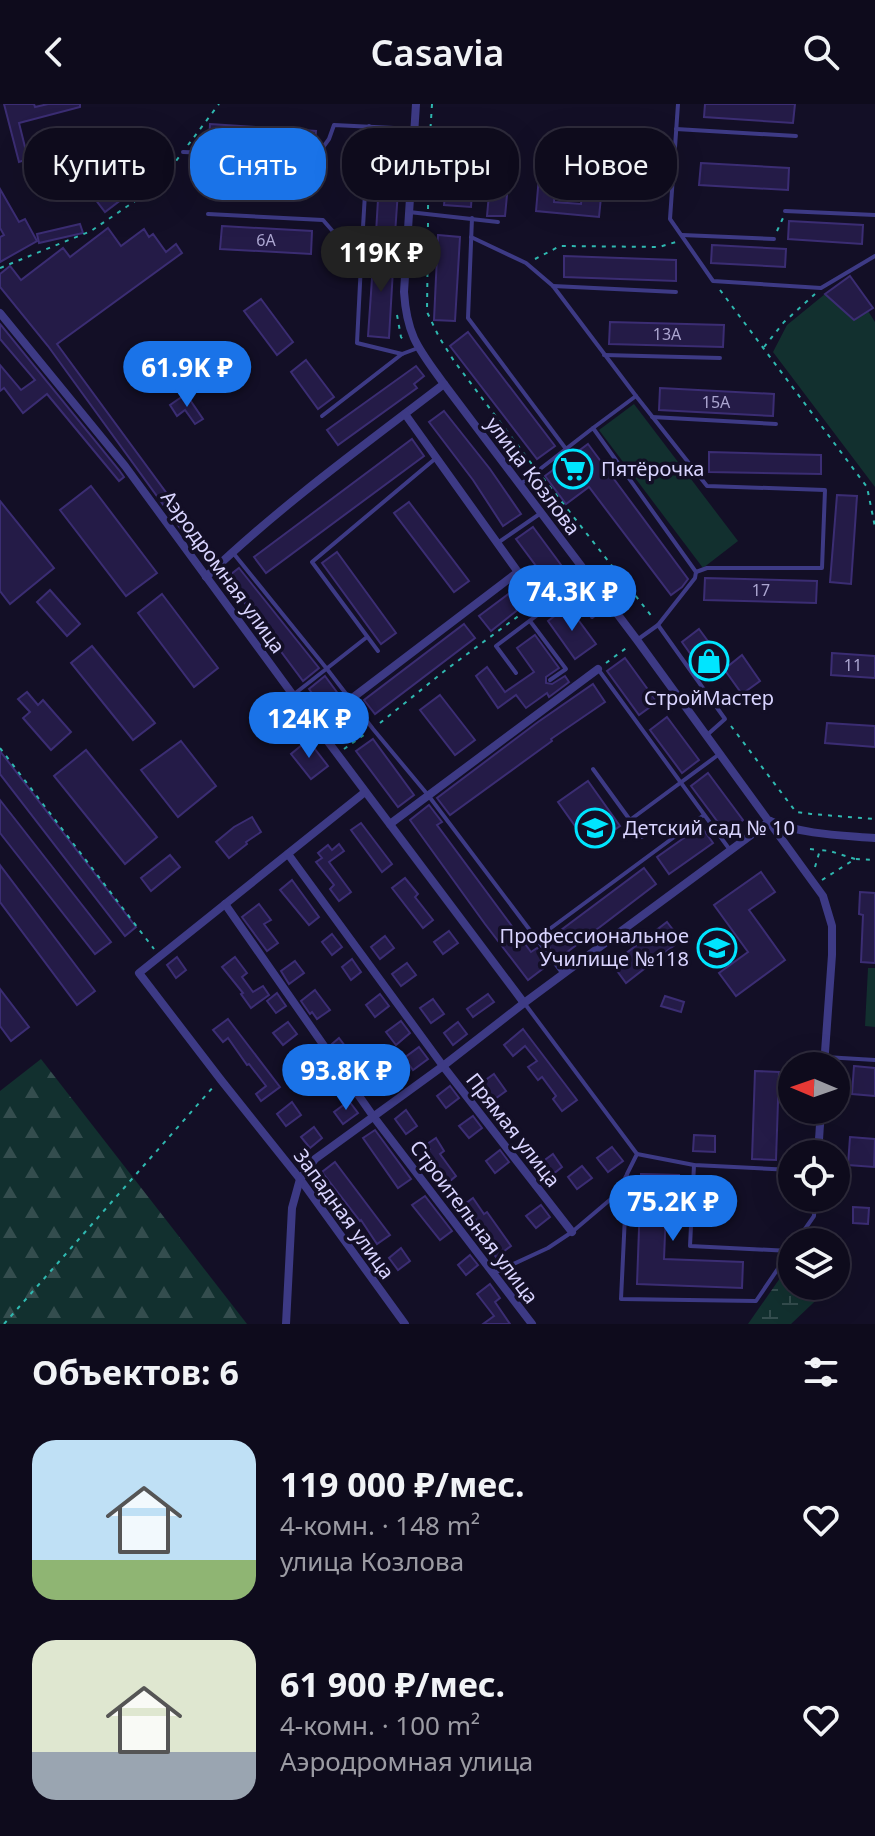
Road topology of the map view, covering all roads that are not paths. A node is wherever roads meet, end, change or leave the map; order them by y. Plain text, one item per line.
1 (416, 104) edge
2 (678, 104) edge
3 (369, 126) junction
4 (399, 128) edge
5 (414, 128) edge
6 (676, 128) edge
7 (677, 129) edge
8 (796, 136) dead end
9 (183, 152) dead end
10 (410, 200) edge
11 (671, 200) edge
12 (785, 211) road end
13 (409, 212) junction
14 (208, 214) dead end
15 (875, 215) edge
16 (472, 218) junction
17 (498, 222) dead end
18 (471, 237) junction
19 (684, 237) junction
20 (774, 239) road end
21 (362, 244) junction
22 (407, 247) junction
23 (875, 256) edge
24 (553, 286) junction
25 (676, 292) dead end
26 (0, 313) edge
27 (414, 349) junction
28 (402, 354) junction
29 (604, 355) junction
30 (720, 358) dead end
31 (444, 384) junction
32 (636, 396) junction
33 (405, 414) junction
34 (322, 416) dead end
35 (652, 417) junction
36 (776, 424) dead end
37 (593, 428) junction
38 (566, 449) junction
39 (436, 458) junction
40 (520, 485) junction
41 (541, 513) junction
42 (497, 544) junction
43 (232, 552) junction
44 (696, 572) junction
45 (206, 577) junction
46 (585, 579) junction
47 (608, 603) junction
48 (592, 617) dead end
49 (530, 621) junction
50 (658, 625) junction
51 (367, 637) junction
52 (637, 640) junction
53 (378, 651) dead end
54 (327, 669) junction
55 (598, 669) joint
56 (516, 673) dead end
57 (550, 680) dead end
58 (293, 695) junction
59 (351, 699) junction
60 (707, 735) junction
61 (720, 754) junction
62 (593, 769) dead end
63 (680, 784) junction
64 (365, 792) junction
65 (428, 795) junction
66 (704, 815) junction
67 (630, 820) junction
68 (770, 821) junction
69 (390, 824) junction
70 (642, 837) dead end
71 (875, 838) edge
72 (730, 850) junction
73 (288, 854) junction
74 (225, 904) junction
75 (536, 939) junction
76 (563, 974) junction
77 (524, 1003) junction
78 (825, 1052) edge
79 (875, 1060) edge
80 (850, 1061) edge
81 (443, 1066) junction
82 (373, 1116) junction
83 (637, 1154) junction
84 (694, 1165) junction
85 (778, 1169) edge
86 (627, 1174) junction
87 (300, 1179) junction
88 (572, 1232) junction
89 (778, 1249) edge
90 (778, 1269) edge
91 (492, 1274) junction
92 (286, 1324) edge
93 (405, 1324) edge
94 (532, 1324) edge

1 - 5 street, улица Козлова
2 - 6 lane
3 - 4 lane
3 - 9 lane
3 - 21 lane
7 - 8 lane
10 - 13 street, улица Козлова
11 - 19 lane
12 - 15 lane
13 - 16 lane
13 - 22 street, улица Козлова
14 - 21 lane
16 - 17 lane
16 - 18 lane
18 - 24 lane
18 - 38 lane
19 - 20 lane
19 - 23 lane
21 - 22 lane
21 - 28 lane
22 - 27 street, улица Козлова
24 - 25 lane
24 - 29 lane
26 - 45 street, Аэродромная улица
27 - 28 lane
27 - 31 street, улица Козлова
28 - 34 lane
29 - 30 lane
29 - 32 lane
31 - 33 street
31 - 40 street, улица Козлова
32 - 35 lane
32 - 37 lane
33 - 39 street
33 - 43 street
35 - 36 lane
35 - 44 lane
37 - 38 lane
37 - 44 lane
38 - 40 lane
39 - 42 street
39 - 51 lane
40 - 41 street, улица Козлова
41 - 42 lane
41 - 46 street, улица Козлова
42 - 59 street
43 - 45 street
43 - 54 lane
44 - 50 lane
45 - 58 street, Аэродромная улица
46 - 47 street, улица Козлова
46 - 49 lane
47 - 48 lane
47 - 52 street, улица Козлова
49 - 56 lane
49 - 57 lane
50 - 52 lane
50 - 60 lane
51 - 53 lane
51 - 54 lane
52 - 60 street, улица Козлова
54 - 58 lane
54 - 59 lane
55 - 63 lane
55 - 65 street
58 - 64 street, Аэродромная улица
59 - 65 lane
60 - 61 street, улица Козлова
61 - 63 lane
61 - 68 street, улица Козлова
62 - 67 lane
63 - 66 lane
63 - 67 lane
64 - 69 street, Аэродромная улица
64 - 73 street
65 - 69 street
65 - 75 lane
66 - 72 lane
66 - 75 lane
67 - 70 lane
68 - 71 street
68 - 72 street
68 - 78 street, улица Козлова
69 - 77 street, Аэродромная улица
72 - 76 street
73 - 74 street
73 - 81 street, Прямая улица
74 - 82 street, Строительная улица
74 - 87 street, Западная улица
75 - 76 lane
76 - 77 street
77 - 81 street
77 - 83 lane, Аэродромная улица
79 - 80 lane
81 - 82 street
81 - 88 street, Прямая улица
82 - 87 street
82 - 91 street, Строительная улица
83 - 84 lane
83 - 86 lane
84 - 85 lane
84 - 89 lane
86 - 88 lane
86 - 90 lane
87 - 92 street
87 - 93 street, Западная улица
88 - 91 lane
91 - 94 street, Строительная улица

